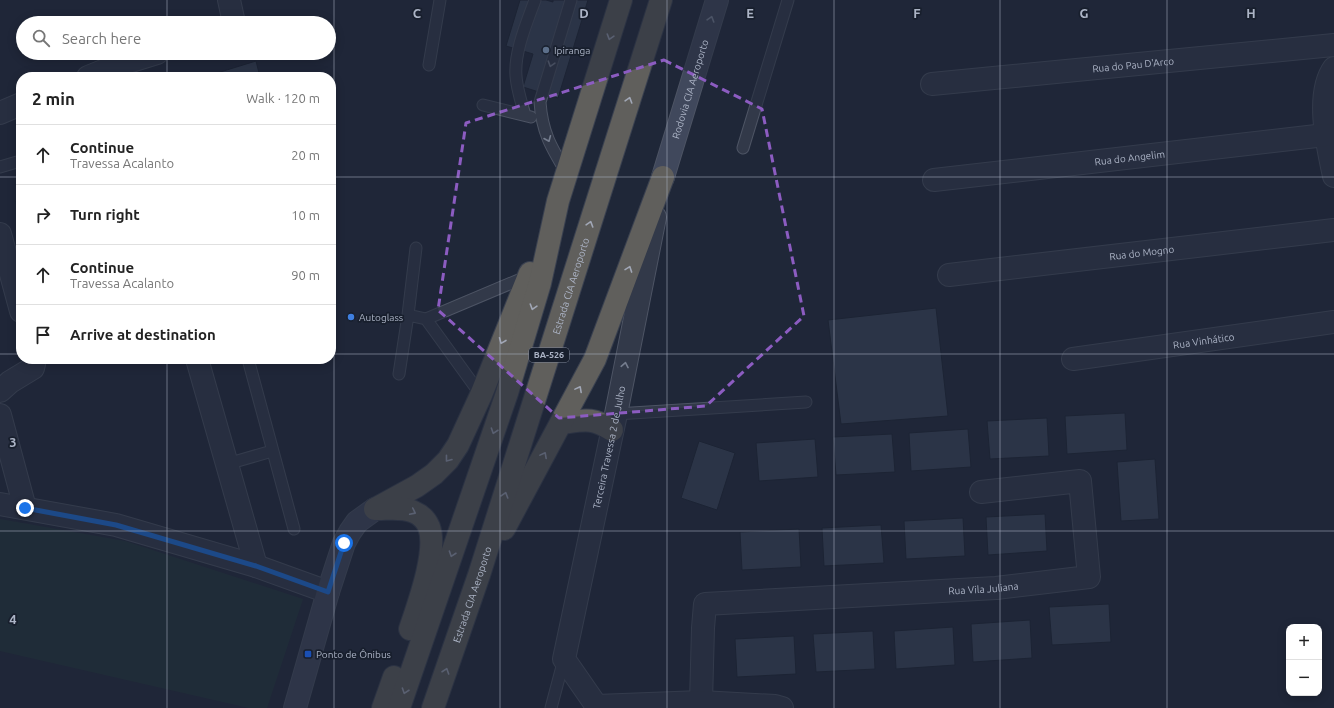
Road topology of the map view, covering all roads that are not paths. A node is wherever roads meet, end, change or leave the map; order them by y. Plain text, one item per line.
1 (229, 0) edge
2 (440, 0) edge
3 (535, 0) edge
4 (571, 0) edge
5 (621, 0) edge
6 (661, 0) edge
7 (717, 0) edge
8 (788, 0) edge
9 (232, 16) edge
10 (1334, 45) edge
11 (142, 60) edge
12 (428, 65) dead end
13 (1334, 68) edge
14 (116, 72) edge
15 (932, 84) dead end
16 (483, 105) dead end
17 (16, 106) edge
18 (0, 113) edge
19 (525, 115) junction
20 (541, 119) junction
21 (1325, 135) junction
22 (743, 148) dead end
23 (16, 162) edge
24 (0, 167) edge
25 (567, 174) junction
26 (1334, 176) edge
27 (662, 177) junction
28 (934, 180) dead end
29 (558, 201) junction
30 (1334, 230) edge
31 (0, 234) edge
32 (416, 248) dead end
33 (529, 275) junction
34 (949, 275) dead end
35 (16, 293) edge
36 (408, 315) junction
37 (426, 319) junction
38 (1334, 322) edge
39 (1074, 359) dead end
40 (34, 364) edge
41 (198, 364) edge
42 (249, 364) edge
43 (399, 374) dead end
44 (0, 391) edge
45 (481, 395) junction
46 (806, 402) dead end
47 (0, 415) edge
48 (614, 422) junction
49 (561, 423) junction
50 (272, 451) junction
51 (227, 464) junction
52 (981, 492) dead end
53 (0, 504) edge
54 (25, 508) junction
55 (375, 509) junction
56 (294, 529) dead end
57 (256, 566) junction
58 (479, 575) junction
59 (328, 592) junction
60 (564, 659) junction
61 (701, 702) junction
62 (598, 707) edge
63 (295, 708) edge
64 (383, 708) edge
65 (399, 708) edge
66 (433, 708) edge
67 (551, 708) edge
68 (782, 708) edge

1 - 9 street
2 - 12 lane
3 - 19 lane
4 -> 20 lane
5 -> 25 highway, BA-526
58 -> 6 highway, Estrada CIA Aeroporto / BA-526
27 -> 7 main road, Rodovia CIA Aeroporto
8 - 22 lane
10 - 15 street, Rua do Pau D'Arco
11 - 14 street
13 - 21 street
16 - 19 lane
17 - 18 street
19 - 20 lane
20 -> 25 lane
21 - 26 street
21 - 28 street, Rua do Angelim
23 - 24 lane
25 - 29 highway, BA-526
48 -> 27 street, Terceira Travessa 2 de Julho
49 -> 27 highway
29 - 33 highway
29 -> 65 highway, BA-526
30 - 34 street, Rua do Mogno
31 - 35 street
32 - 36 lane
33 - 37 lane
33 -> 45 highway
36 - 37 lane
36 - 43 lane
37 - 45 lane
38 - 39 street, Rua Vinhático
40 - 44 street
41 - 51 street
42 - 50 lane
45 -> 55 highway
46 - 48 lane
47 - 54 street
48 - 49 highway
48 - 60 street, Terceira Travessa 2 de Julho
58 -> 49 highway
50 - 51 lane
50 - 56 lane
51 - 57 street
52 - 61 street, Rua Vila Juliana
53 - 54 street
54 - 57 street
55 - 59 main road
55 -> 64 highway
57 - 59 street
66 -> 58 highway, Estrada CIA Aeroporto / BA-526
59 - 63 main road
60 - 62 street
60 - 67 lane
61 - 62 street
61 - 68 street

